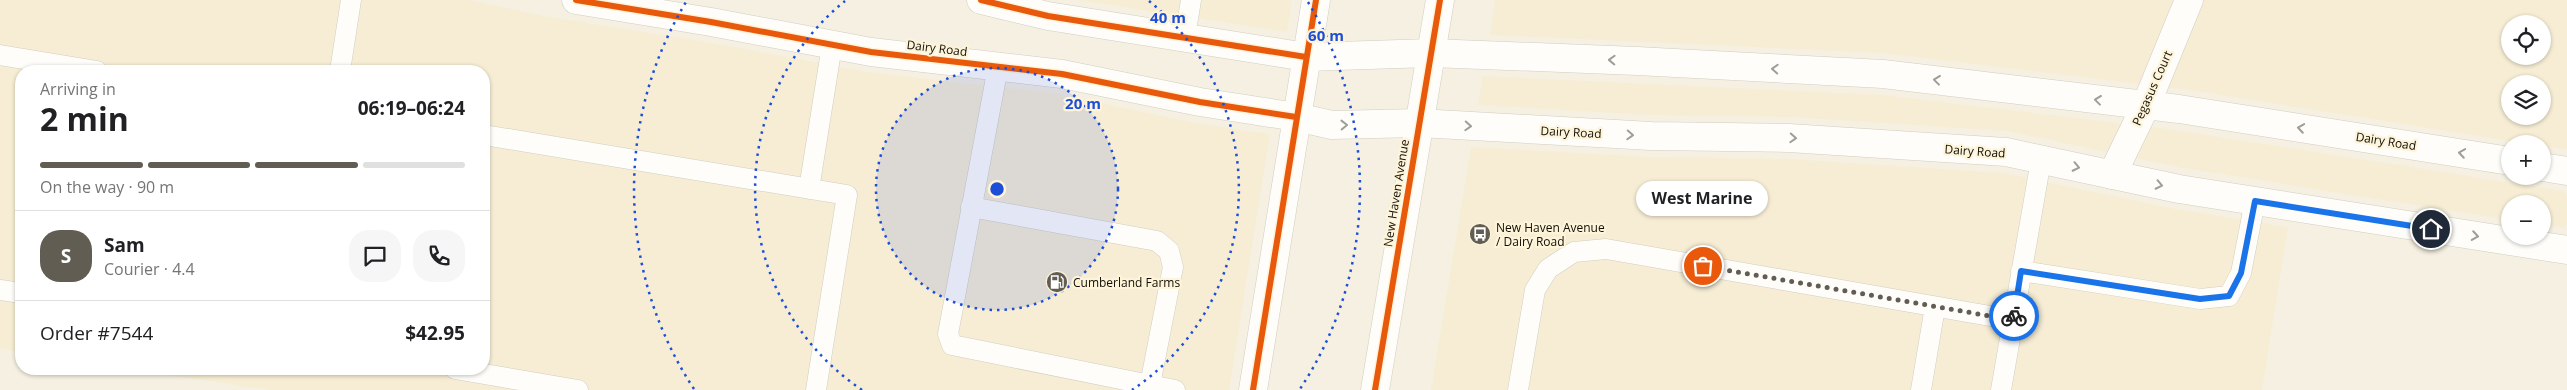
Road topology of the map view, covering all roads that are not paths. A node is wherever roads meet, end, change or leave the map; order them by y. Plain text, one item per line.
1 (351, 0) edge
2 (576, 0) edge
3 (981, 0) edge
4 (1191, 0) edge
5 (1316, 0) edge
6 (1440, 0) edge
7 (2189, 0) edge
8 (1185, 37) junction
9 (832, 45) junction
10 (1431, 54) junction
11 (0, 55) edge
12 (1306, 56) junction
13 (61, 65) edge
14 (341, 65) edge
15 (998, 67) junction
16 (2146, 106) junction
17 (1296, 117) junction
18 (1419, 123) junction
19 (490, 136) edge
20 (2041, 160) junction
21 (2501, 160) edge
22 (2551, 168) edge
23 (2567, 171) edge
24 (2112, 174) junction
25 (809, 189) junction
26 (2255, 201) junction
27 (971, 207) junction
28 (2567, 250) edge
29 (2021, 271) junction
30 (0, 290) edge
31 (15, 293) edge
32 (1935, 307) junction
33 (2013, 320) junction
34 (490, 375) edge
35 (1150, 388) edge
36 (578, 390) edge
37 (816, 390) edge
38 (1175, 390) edge
39 (1253, 390) edge
40 (1375, 390) edge
41 (1518, 390) edge
42 (1921, 390) edge
43 (2001, 390) edge

1 - 14 lane
2 - 9 street, Dairy Road
3 - 8 street, Dairy Road
4 - 8 lane
5 - 12 street
6 - 10 street, New Haven Avenue
7 - 16 street, Pegasus Court
8 - 12 street, Dairy Road
9 - 15 street, Dairy Road
9 - 25 lane
10 - 12 street, Dairy Road
16 -> 10 street, Dairy Road
10 - 18 street, New Haven Avenue
11 - 13 lane
12 - 17 street
15 - 17 street, Dairy Road
15 - 27 lane
21 -> 16 street, Dairy Road
16 - 24 street, Pegasus Court
17 -> 18 street, Dairy Road
17 - 39 street
18 -> 20 street, Dairy Road
18 - 40 street, New Haven Avenue
19 - 25 lane
20 -> 24 street, Dairy Road
20 - 29 lane
22 - 23 street
24 -> 26 street, Dairy Road
25 - 37 lane
26 -> 28 street, Dairy Road
26 - 29 lane
27 - 35 lane
27 - 35 lane
29 - 33 lane
30 - 31 lane
32 - 33 lane
32 - 41 lane
32 - 42 lane
33 - 43 lane
34 - 36 lane
35 - 38 lane

